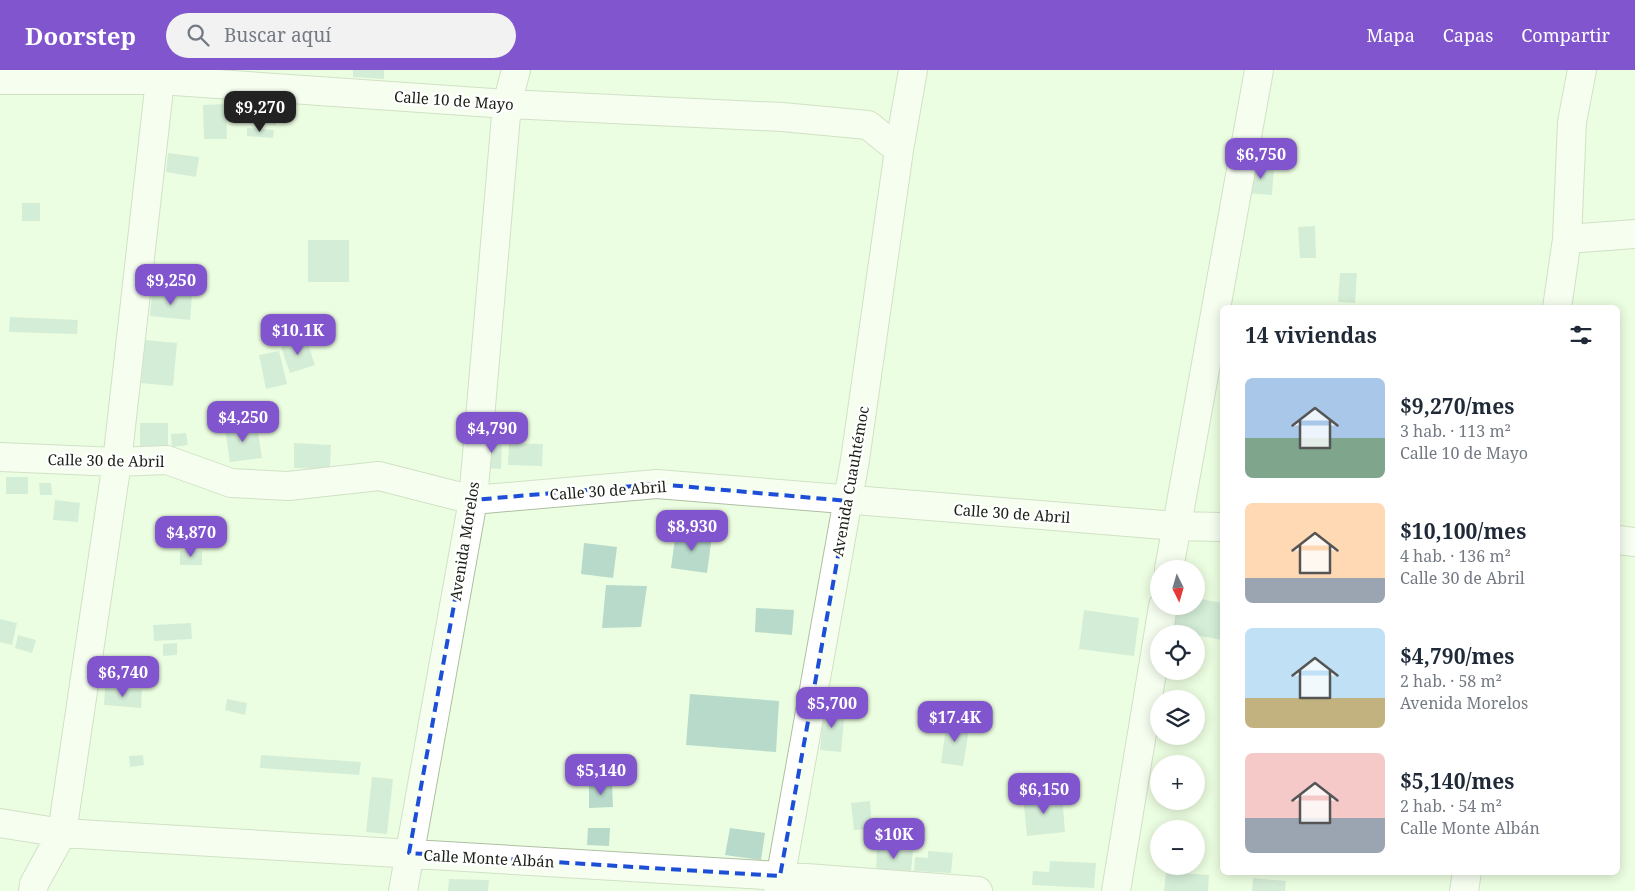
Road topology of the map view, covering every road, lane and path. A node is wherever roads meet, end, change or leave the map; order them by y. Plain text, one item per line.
1 (516, 70) edge
2 (913, 70) edge
3 (1260, 70) edge
4 (1582, 70) edge
5 (163, 75) edge
6 (0, 80) edge
7 (507, 104) junction
8 (899, 150) junction
9 (1635, 234) edge
10 (1567, 239) junction
11 (1557, 305) edge
12 (0, 458) edge
13 (117, 462) junction
14 (473, 500) junction
15 (848, 501) junction
16 (1176, 526) junction
17 (1220, 527) edge
18 (1620, 540) edge
19 (1635, 542) edge
20 (1170, 560) edge
21 (1162, 615) edge
22 (0, 823) edge
23 (62, 833) junction
24 (409, 853) junction
25 (1467, 875) edge
26 (779, 883) edge
27 (33, 891) edge
28 (403, 891) edge
29 (978, 891) edge
30 (1116, 891) edge
31 (1464, 891) edge

1 - 7 street, Avenida Morelos
2 - 8 street, Avenida Cuauhtémoc
3 - 16 street
4 - 10 street
5 - 6 street, Calle 10 de Mayo
5 - 7 street, Calle 10 de Mayo
5 - 13 street
7 - 8 street, Calle 10 de Mayo
7 - 14 street, Avenida Morelos
8 - 15 street, Avenida Cuauhtémoc
9 - 10 street
10 - 11 street
12 - 13 street, Calle 30 de Abril
13 - 14 street, Calle 30 de Abril
13 - 23 street
14 - 15 street, Calle 30 de Abril
14 - 24 street, Avenida Morelos
15 - 16 street, Calle 30 de Abril
15 - 26 street, Avenida Cuauhtémoc
16 - 17 street, Calle 30 de Abril
16 - 20 street
18 - 19 street
21 - 30 street
22 - 23 street, Calle Monte Albán
23 - 24 street, Calle Monte Albán
23 - 27 street
24 - 26 street, Calle Monte Albán
24 - 28 street, Avenida Morelos
25 - 31 street
26 - 29 street, Calle Monte Albán

